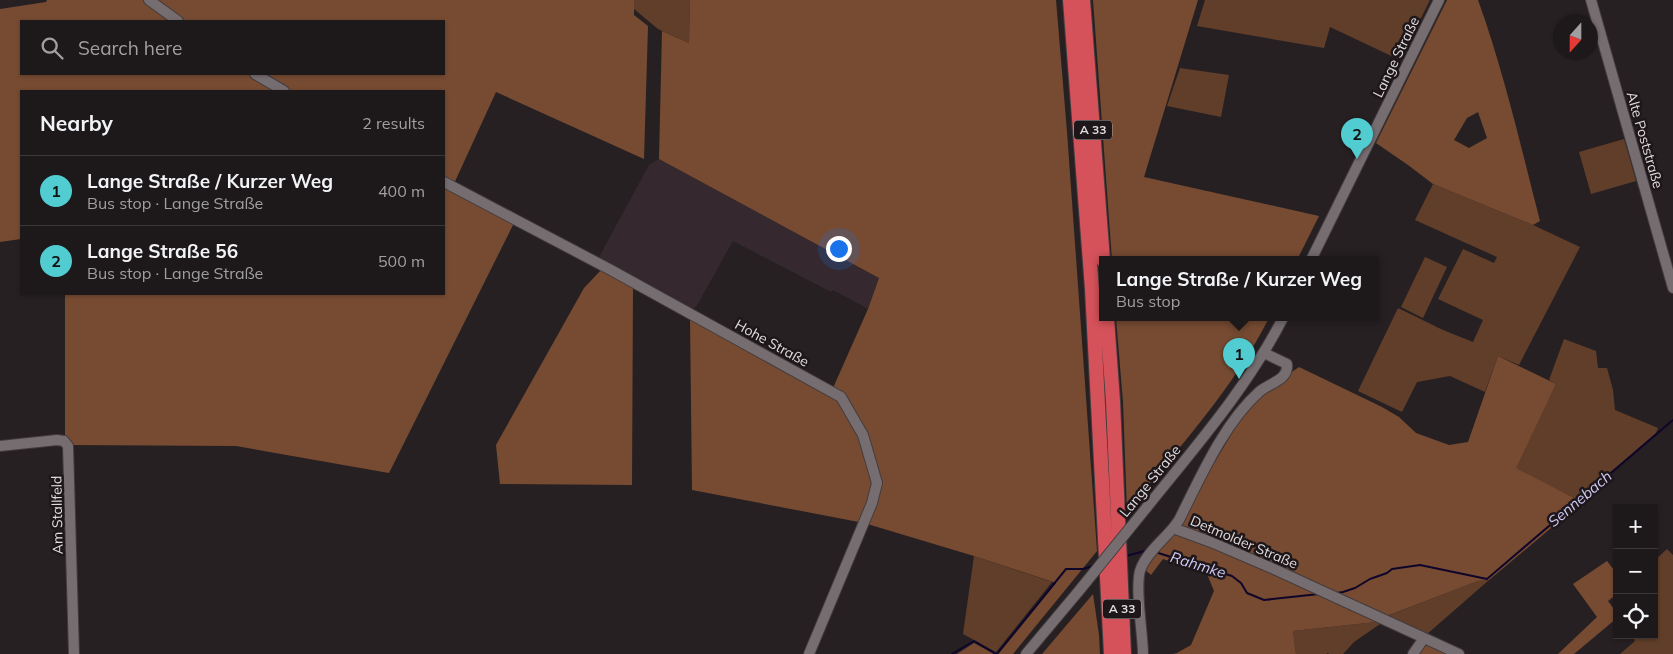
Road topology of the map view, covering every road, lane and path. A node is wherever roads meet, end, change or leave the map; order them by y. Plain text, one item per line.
1 (149, 0) edge
2 (1070, 0) edge
3 (1083, 0) edge
4 (1440, 0) edge
5 (1591, 0) edge
6 (177, 20) edge
7 (257, 75) edge
8 (282, 90) edge
9 (445, 183) edge
10 (1103, 256) edge
11 (1313, 256) edge
12 (1673, 288) edge
13 (1107, 321) edge
14 (1281, 321) edge
15 (1264, 353) junction
16 (0, 446) edge
17 (1173, 528) junction
18 (1113, 557) junction
19 (1424, 638) junction
20 (74, 654) edge
21 (809, 654) edge
22 (1026, 654) edge
23 (1111, 654) edge
24 (1124, 654) edge
25 (1144, 654) edge
26 (1413, 654) edge
27 (1459, 654) edge

1 - 6 street
2 - 18 highway, A 33
3 - 10 highway, A 33
4 - 11 street, Lange Straße
5 - 12 street, Alte Poststraße
7 - 8 street
9 - 21 street, Hohe Straße
13 - 18 highway, A 33
14 - 15 street, Lange Straße
15 - 17 street, Detmolder Straße
15 - 22 street, Lange Straße, bridge
16 - 20 street, Am Stallfeld
17 - 19 street, Detmolder Straße
17 - 25 street
18 - 23 highway, A 33
18 - 24 highway, A 33
19 - 26 street
19 - 27 street, Detmolder Straße

